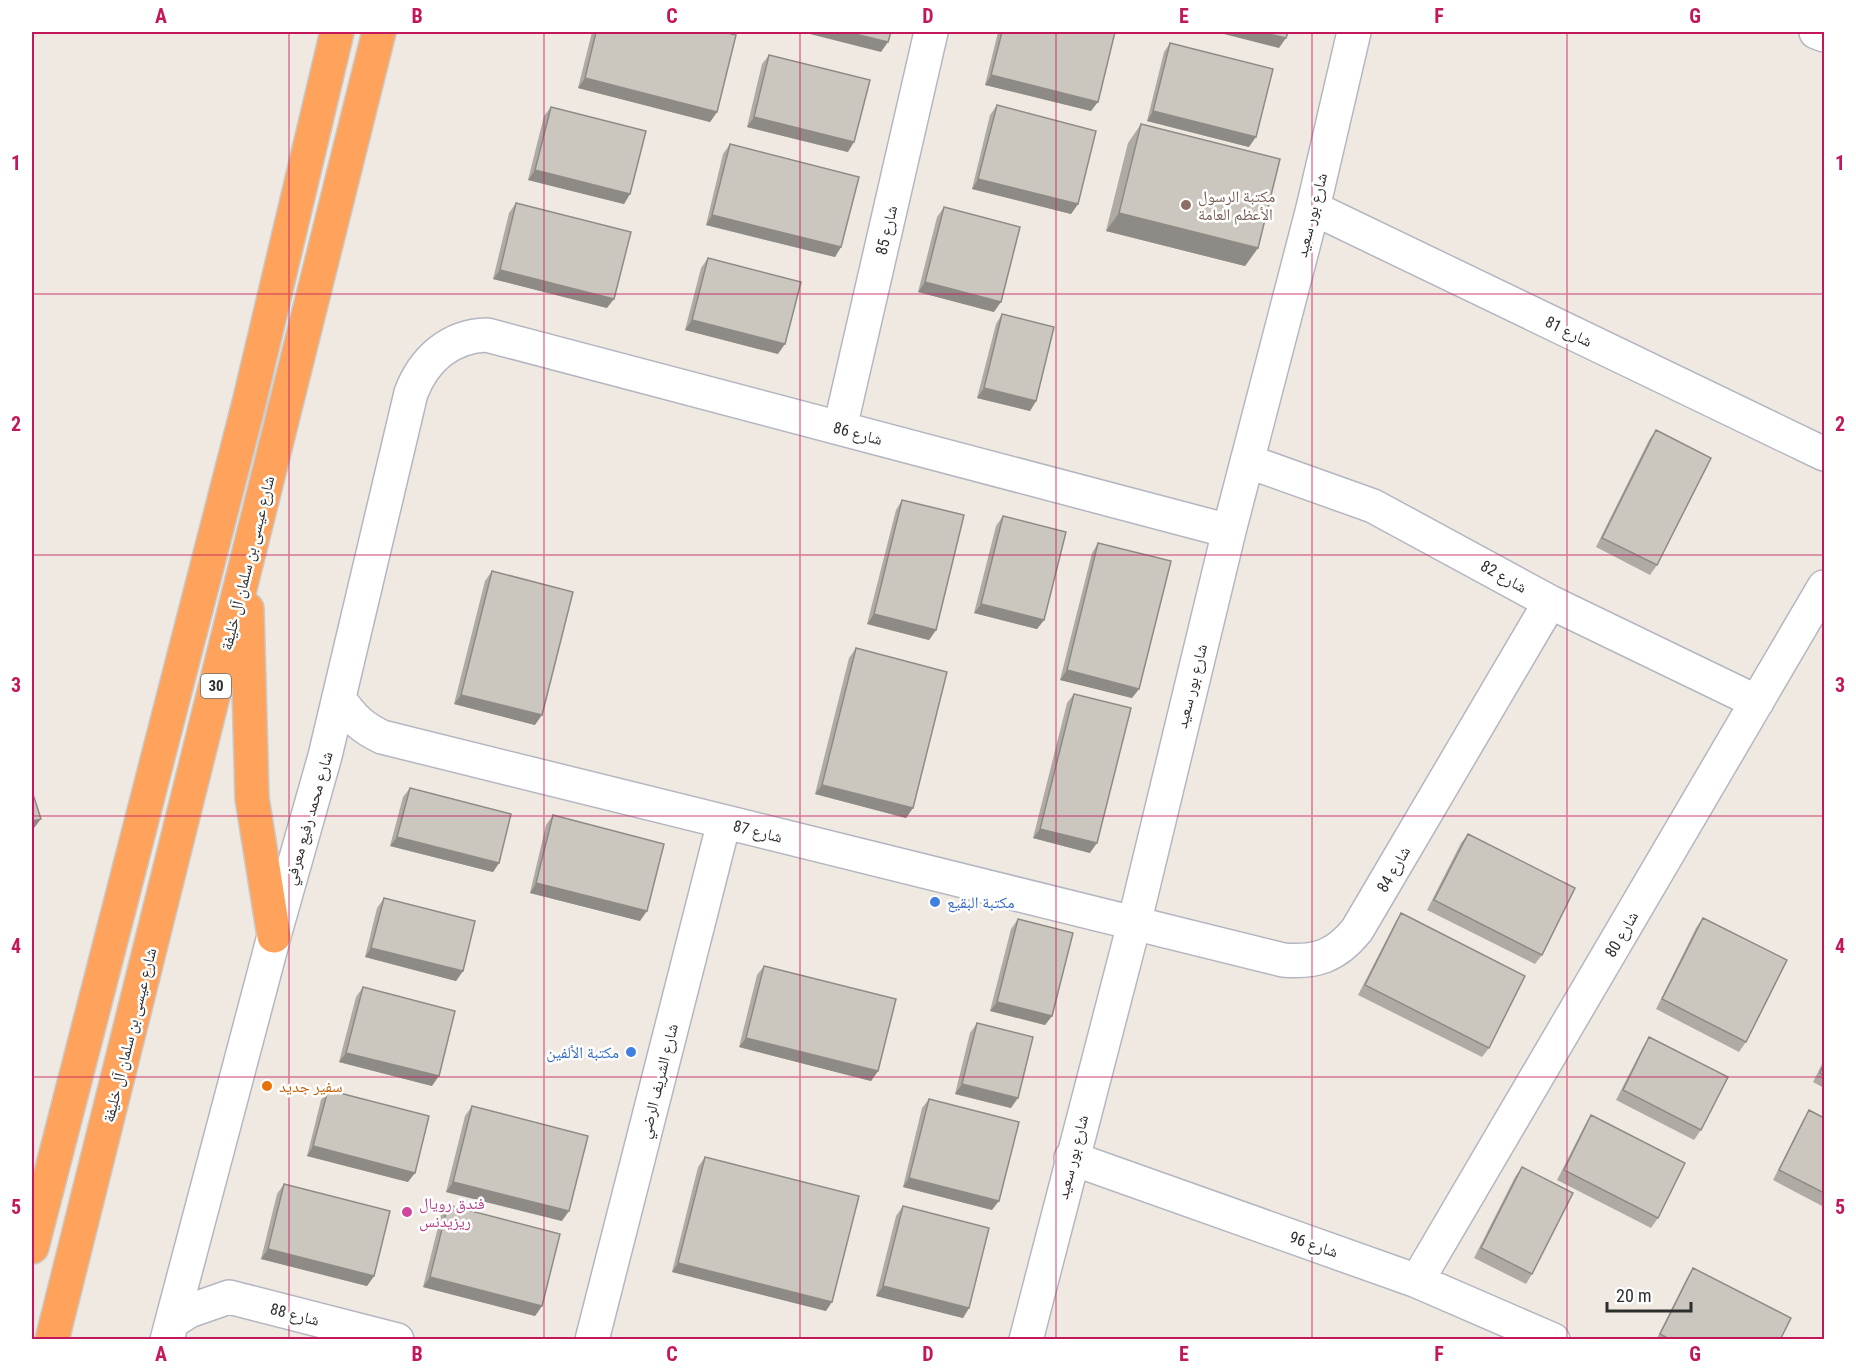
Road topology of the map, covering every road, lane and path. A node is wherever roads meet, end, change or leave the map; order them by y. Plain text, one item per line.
1 (337, 32) edge
2 (379, 32) edge
3 (931, 32) edge
4 (1354, 32) edge
5 (1816, 32) edge
6 (1824, 35) edge
7 (1313, 208) junction
8 (488, 335) joint
9 (840, 428) junction
10 (1824, 454) edge
11 (1247, 461) junction
12 (1229, 531) junction
13 (246, 568) junction
14 (1824, 587) edge
15 (1551, 602) junction
16 (340, 700) junction
17 (1757, 702) junction
18 (382, 737) junction
19 (325, 756) junction
20 (723, 822) junction
21 (1134, 924) junction
22 (274, 936) junction
23 (1071, 1158) junction
24 (32, 1247) edge
25 (192, 1248) junction
26 (1417, 1281) junction
27 (229, 1298) junction
28 (169, 1331) edge
29 (52, 1340) edge
30 (397, 1340) edge
31 (592, 1340) edge
32 (1026, 1340) edge
33 (1553, 1340) edge

1 - 24 highway, 30
2 - 13 highway, شارع عيسى بن سلمان آل خليفة / 30
3 - 9 street, شارع 85
4 - 7 street, شارع بور سعيد
5 - 6 street
7 - 10 street, شارع 81
7 - 11 street, شارع بور سعيد
8 - 9 street, شارع 86
8 - 16 street, شارع محمد رفيع معرفي
9 - 12 street, شارع 86
11 - 12 street, شارع بور سعيد
11 - 15 street, شارع 82
12 - 21 street, شارع بور سعيد
13 - 22 highway
13 - 29 highway, شارع عيسى بن سلمان آل خليفة / 30
14 - 17 street, شارع 80
15 - 17 street, شارع 82
15 - 21 street, شارع 84
16 - 18 street, شارع 87
16 - 19 street, شارع محمد رفيع معرفي
17 - 26 street, شارع 80
18 - 19 street, شارع 87
18 - 20 street, شارع 87
19 - 22 street, شارع محمد رفيع معرفي
20 - 21 street, شارع 87
20 - 31 street, شارع الشريف الرضي
21 - 23 street, شارع بور سعيد
22 - 25 street, شارع محمد رفيع معرفي
23 - 26 street, شارع 96
23 - 32 street, شارع بور سعيد
25 - 27 street
25 - 28 street, شارع محمد رفيع معرفي
26 - 33 street, شارع 96
27 - 28 street
27 - 30 street, شارع 88

